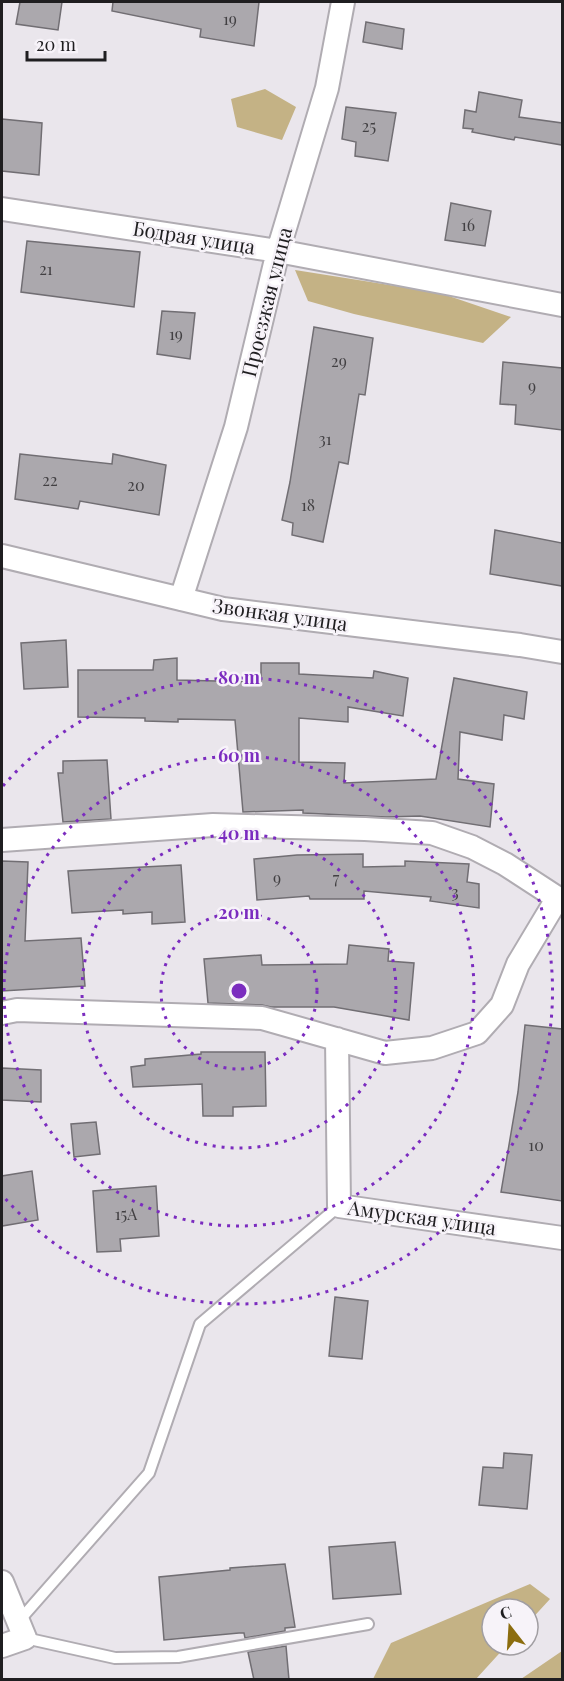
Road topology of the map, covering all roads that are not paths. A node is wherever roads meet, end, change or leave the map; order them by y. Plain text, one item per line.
1 (342, 2) edge
2 (2, 209) edge
3 (278, 251) junction
4 (562, 305) edge
5 (2, 556) edge
6 (181, 599) junction
7 (562, 652) edge
8 (2, 840) edge
9 (560, 900) edge
10 (2, 1012) edge
11 (337, 1039) junction
12 (339, 1206) junction
13 (562, 1238) edge
14 (2, 1582) edge
15 (368, 1624) dead end
16 (22, 1630) junction
17 (2, 1646) edge

1 - 3 street, Проезжая улица
2 - 3 street, Бодрая улица
3 - 4 street, Бодрая улица
3 - 6 street, Проезжая улица
5 - 6 street, Звонкая улица
6 - 7 street, Звонкая улица
8 - 9 street
9 - 11 street
10 - 11 street
11 - 12 street, Амурская улица
12 - 13 street, Амурская улица
12 - 16 lane
14 - 16 street
15 - 16 lane
16 - 17 street

